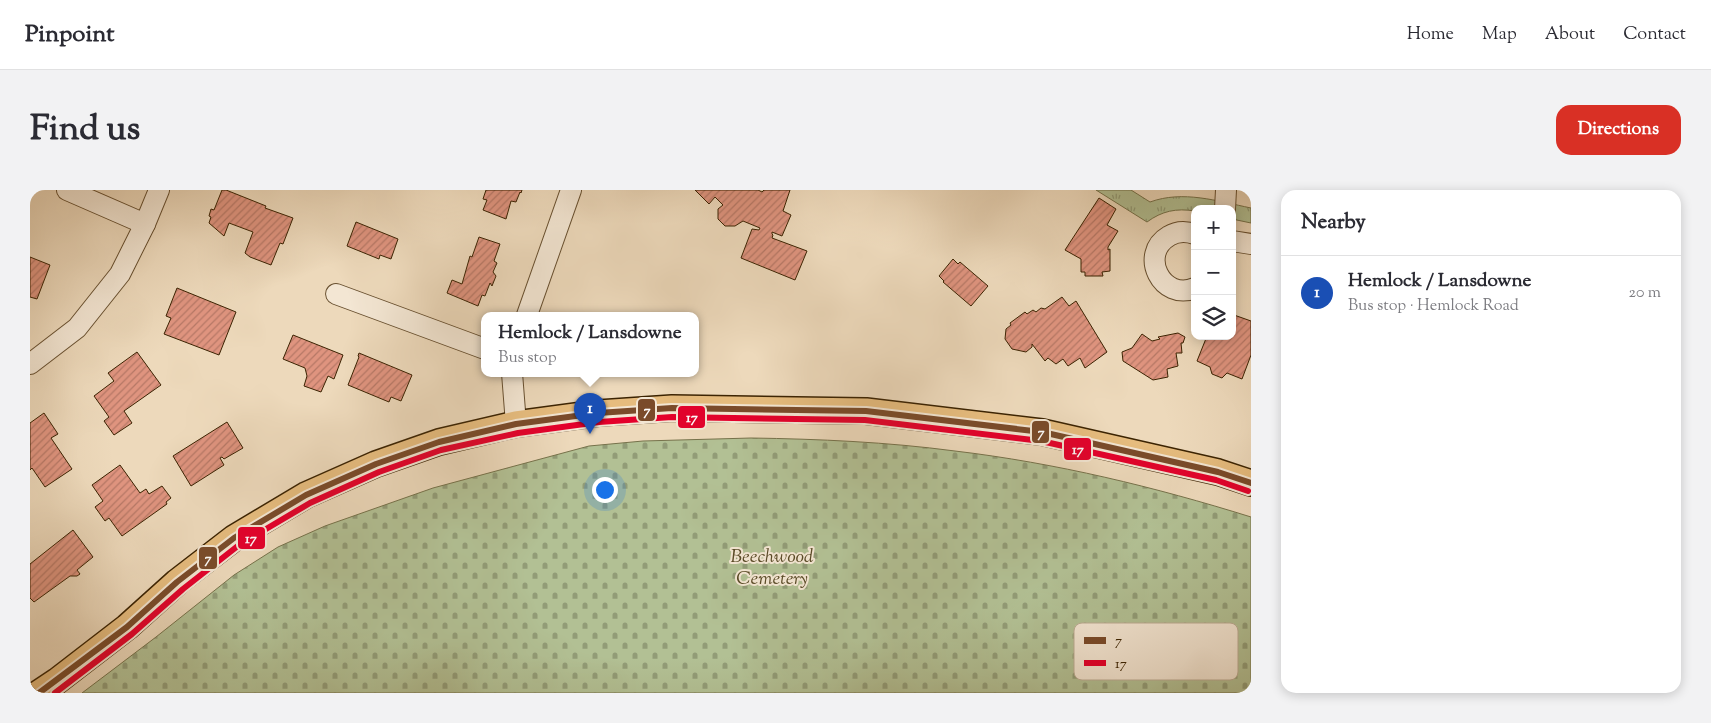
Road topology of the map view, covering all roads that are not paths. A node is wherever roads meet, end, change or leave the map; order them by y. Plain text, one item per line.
1 (67, 190) edge
2 (158, 190) edge
3 (571, 190) edge
4 (1226, 190) edge
5 (1225, 205) edge
6 (145, 224) junction
7 (1191, 233) edge
8 (1236, 242) edge
9 (1251, 244) edge
10 (1191, 290) edge
11 (336, 294) dead end
12 (528, 312) edge
13 (481, 348) edge
14 (30, 364) edge
15 (512, 377) edge
16 (516, 424) junction
17 (1251, 483) edge
18 (39, 693) edge

1 - 6 street
2 - 6 street
3 - 12 street
4 - 5 street
6 - 14 street
7 - 10 street
8 - 9 street
11 - 13 street
15 - 16 street
16 - 17 main road
16 - 18 main road

